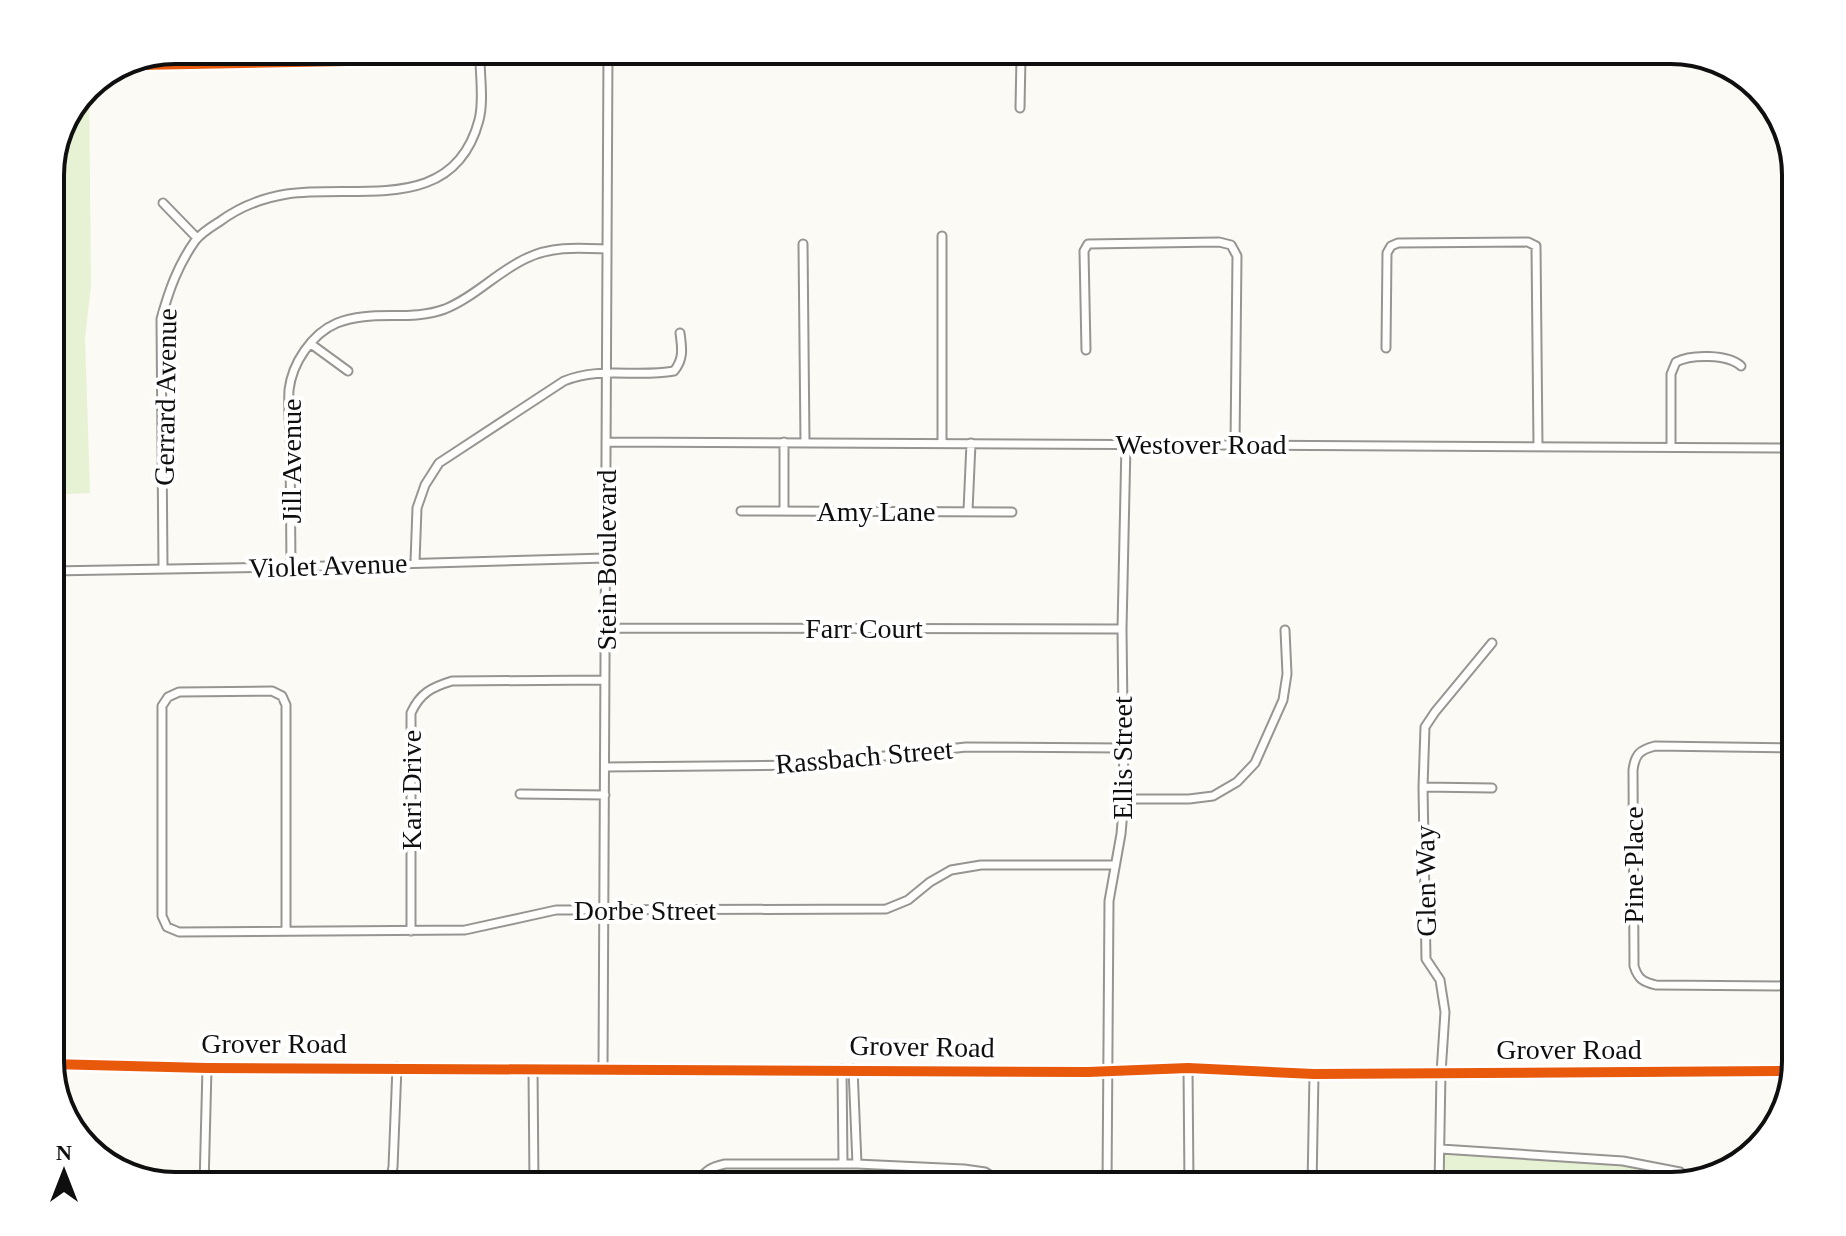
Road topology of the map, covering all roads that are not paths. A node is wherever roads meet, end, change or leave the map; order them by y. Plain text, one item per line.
1 (480, 64) edge
2 (608, 64) edge
3 (1021, 64) edge
4 (1020, 108) dead end
5 (163, 203) dead end
6 (942, 236) dead end
7 (197, 238) junction
8 (803, 244) dead end
9 (605, 249) junction
10 (680, 333) dead end
11 (311, 344) junction
12 (1386, 348) dead end
13 (1086, 350) dead end
14 (1741, 366) dead end
15 (348, 371) dead end
16 (605, 372) junction
17 (606, 442) junction
18 (784, 442) junction
19 (805, 442) junction
20 (942, 443) junction
21 (971, 443) junction
22 (1126, 444) junction
23 (1235, 444) junction
24 (1538, 446) junction
25 (1671, 447) junction
26 (1782, 448) edge
27 (784, 510) junction
28 (741, 511) dead end
29 (968, 511) junction
30 (1012, 512) dead end
31 (606, 558) junction
32 (415, 562) junction
33 (291, 567) junction
34 (163, 569) junction
35 (64, 571) edge
36 (606, 628) junction
37 (1122, 629) junction
38 (1285, 630) dead end
39 (1492, 643) dead end
40 (605, 680) junction
41 (1123, 748) junction
42 (1782, 748) edge
43 (605, 767) junction
44 (1423, 787) junction
45 (1492, 788) dead end
46 (520, 794) dead end
47 (605, 795) junction
48 (1124, 799) junction
49 (1115, 865) junction
50 (604, 910) junction
51 (286, 931) junction
52 (411, 931) junction
53 (1782, 986) edge
54 (64, 1064) edge
55 (397, 1067) junction
56 (207, 1068) junction
57 (1188, 1068) junction
58 (533, 1069) junction
59 (603, 1069) junction
60 (842, 1069) junction
61 (853, 1069) junction
62 (1110, 1071) junction
63 (1781, 1071) edge
64 (1441, 1073) junction
65 (1314, 1074) junction
66 (1441, 1149) junction
67 (843, 1164) junction
68 (857, 1164) junction
69 (1677, 1171) edge
70 (205, 1172) edge
71 (392, 1172) edge
72 (534, 1172) edge
73 (705, 1172) edge
74 (985, 1172) edge
75 (1107, 1172) edge
76 (1189, 1172) edge
77 (1312, 1172) edge
78 (1440, 1172) edge

1 - 7 street, Gerrard Avenue
2 - 9 street, Stein Boulevard
3 - 4 street
5 - 7 street
6 - 20 street
7 - 34 street, Gerrard Avenue
8 - 19 street
9 - 11 street, Jill Avenue
9 - 16 street, Stein Boulevard
10 - 16 street
11 - 15 street
11 - 33 street, Jill Avenue
12 - 24 street
13 - 23 street
14 - 25 street
16 - 17 street, Stein Boulevard
16 - 32 street
17 - 18 street, Westover Road
17 - 31 street, Stein Boulevard
18 - 19 street, Westover Road
18 - 27 street, Amy Lane
19 - 20 street, Westover Road
20 - 21 street, Westover Road
21 - 22 street, Westover Road
21 - 29 street, Amy Lane
22 - 23 street, Westover Road
22 - 37 street, Ellis Street
23 - 24 street, Westover Road
24 - 25 street, Westover Road
25 - 26 street, Westover Road
27 - 28 street, Amy Lane
27 - 29 street, Amy Lane
29 - 30 street, Amy Lane
31 - 32 street, Violet Avenue
31 - 36 street, Stein Boulevard
32 - 33 street, Violet Avenue
33 - 34 street, Violet Avenue
34 - 35 street, Violet Avenue
36 - 37 street, Farr Court
36 - 40 street, Stein Boulevard
37 - 41 street, Ellis Street
38 - 48 street
39 - 44 street, Glen Way
40 - 43 street, Stein Boulevard
40 - 52 street, Kari Drive
41 - 43 street, Rassbach Street
41 - 48 street, Ellis Street
42 - 53 street, Pine Place
43 - 47 street, Stein Boulevard
44 - 45 street
44 - 64 street, Glen Way
46 - 47 street
47 - 50 street, Stein Boulevard
48 - 49 street, Ellis Street
49 - 50 street, Dorbe Street
49 - 62 street, Ellis Street
50 - 52 street, Dorbe Street
50 - 59 street, Stein Boulevard
51 - 51 street, Dorbe Street
51 - 52 street, Dorbe Street
54 - 56 street, Grover Road
55 - 56 street, Grover Road
55 - 58 street, Grover Road
55 - 71 street
56 - 70 street
57 - 62 street, Grover Road
57 - 65 street, Grover Road
57 - 76 street
58 - 59 street, Grover Road
58 - 72 street
59 - 60 street, Grover Road
60 - 61 street, Grover Road
60 - 67 street
61 - 62 street, Grover Road
61 - 68 street
62 - 75 street, Ellis Street
63 - 64 street, Grover Road
64 - 65 street, Grover Road
64 - 66 street, Glen Way
65 - 77 street
66 - 69 street
66 - 78 street, Glen Way
67 - 68 street
67 - 73 street
68 - 74 street

